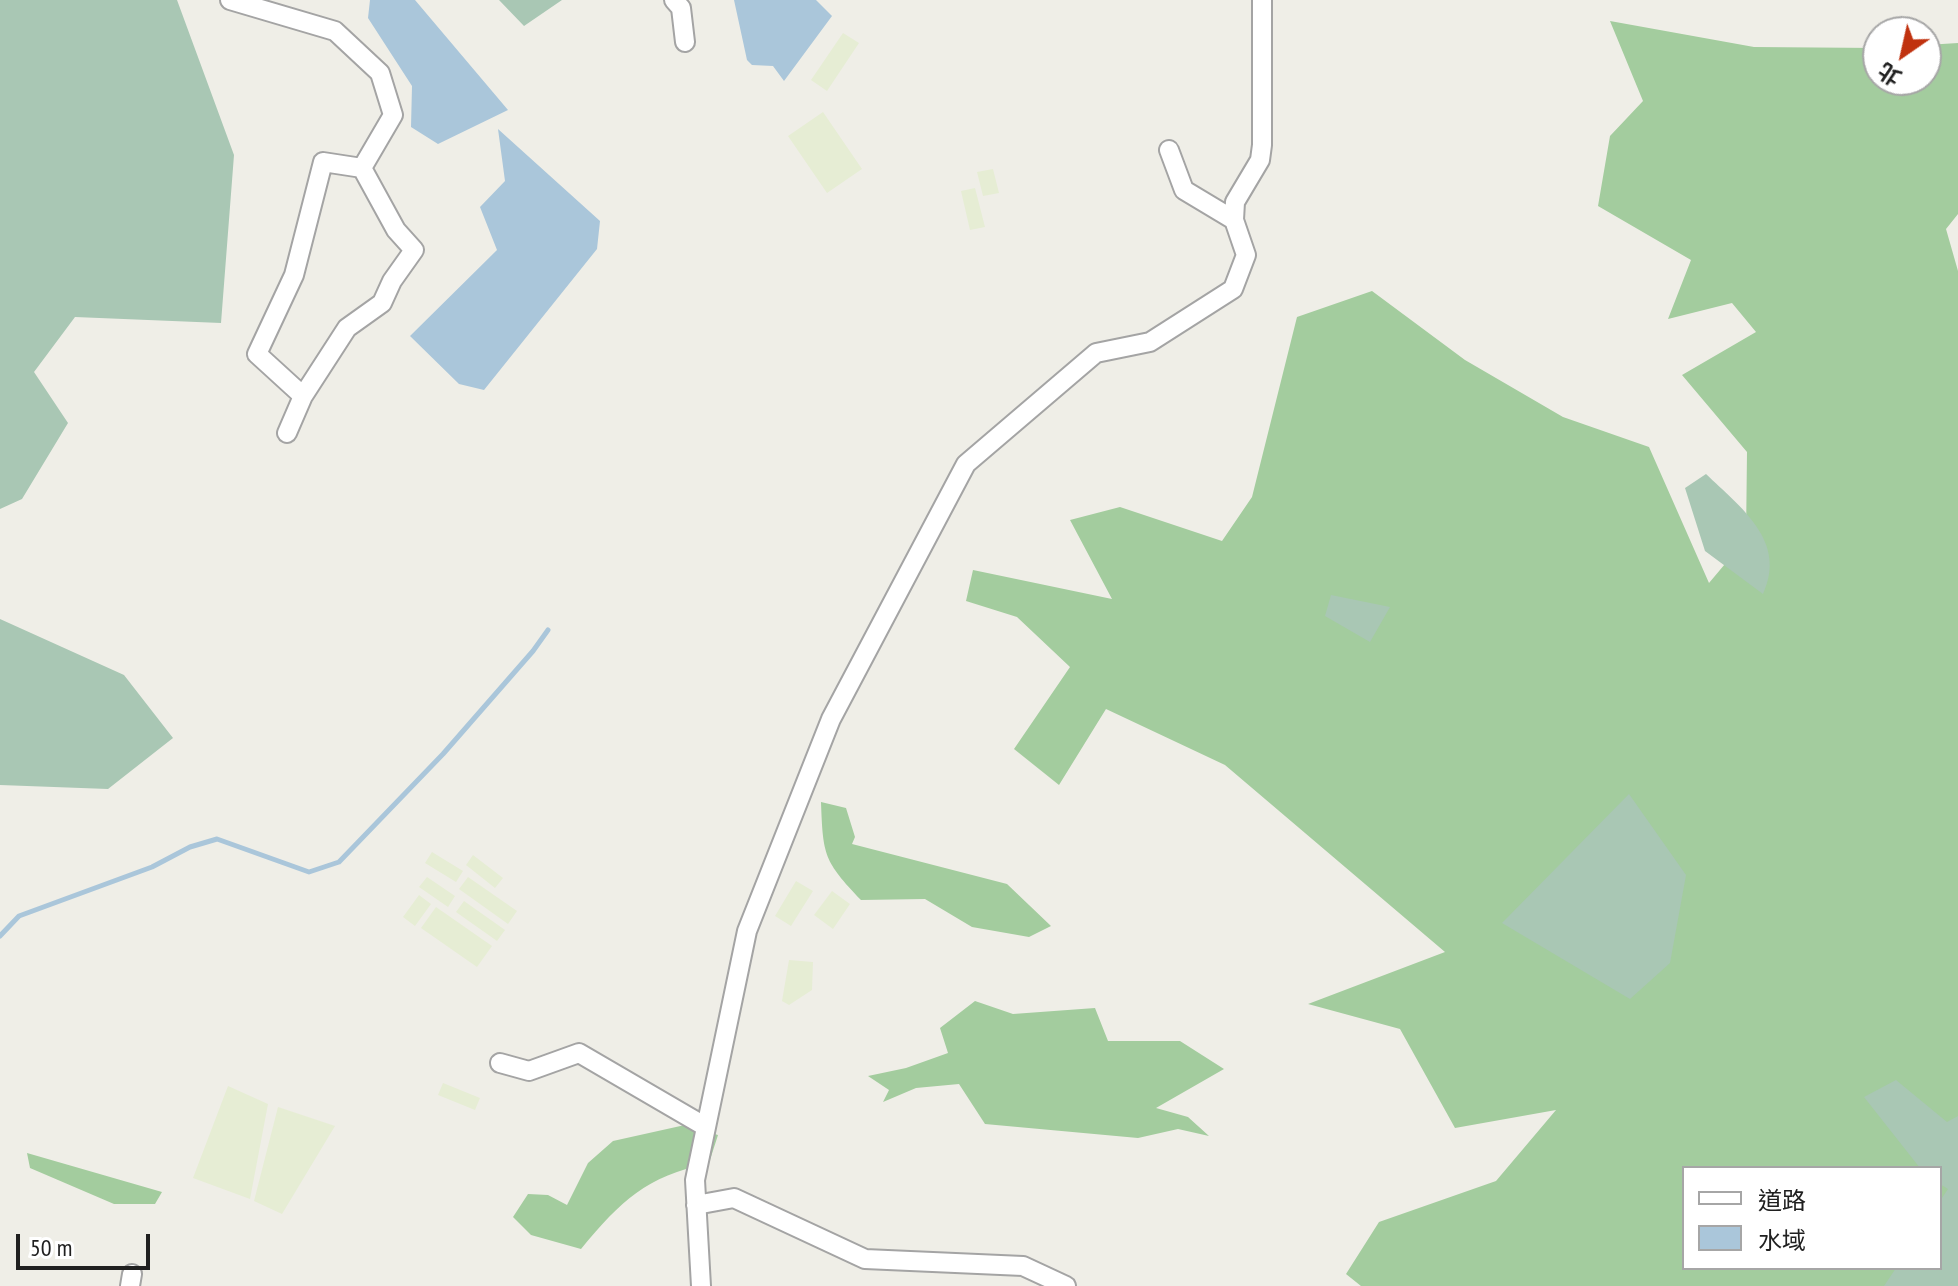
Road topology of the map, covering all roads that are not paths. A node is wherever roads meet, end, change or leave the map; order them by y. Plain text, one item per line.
1 (230, 0) edge
2 (674, 0) edge
3 (1262, 0) edge
4 (685, 42) dead end
5 (1169, 150) dead end
6 (362, 168) junction
7 (1234, 220) junction
8 (303, 396) junction
9 (287, 433) dead end
10 (500, 1063) dead end
11 (706, 1127) junction
12 (696, 1205) junction
13 (701, 1286) edge
14 (1066, 1286) edge

1 - 6 street
2 - 4 street
3 - 7 street
5 - 7 street
6 - 8 street
6 - 8 street
7 - 11 street
8 - 9 street
10 - 11 street
11 - 12 street
12 - 13 street
12 - 14 street

